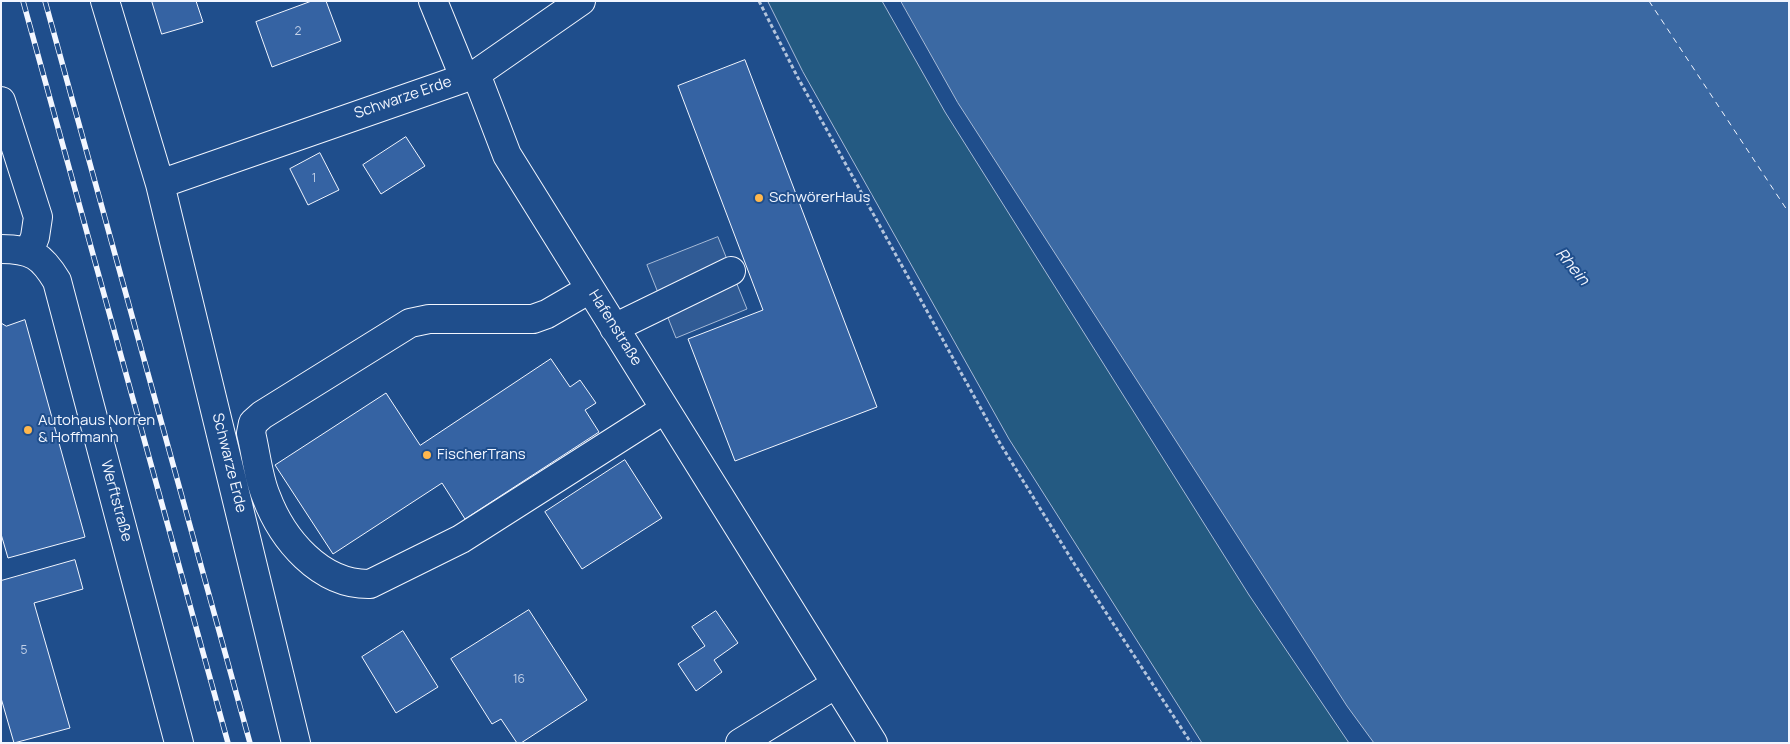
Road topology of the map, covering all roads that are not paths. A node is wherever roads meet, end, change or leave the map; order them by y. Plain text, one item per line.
1 (105, 1) edge
2 (433, 1) edge
3 (581, 1) edge
4 (470, 75) junction
5 (1, 101) edge
6 (160, 184) junction
7 (1, 249) edge
8 (29, 252) junction
9 (731, 271) dead end
10 (590, 289) junction
11 (614, 328) junction
12 (665, 409) junction
13 (836, 684) junction
14 (178, 737) edge
15 (296, 743) edge
16 (740, 743) edge
17 (873, 743) edge

1 - 6 street, Schwarze Erde
2 - 4 street, Hafenstraße
3 - 4 street
4 - 6 street, Schwarze Erde
4 - 10 street, Hafenstraße
5 - 8 street
6 - 15 street, Schwarze Erde
7 - 8 street
8 - 14 street, Werftstraße
9 - 11 street
10 - 11 street, Hafenstraße
10 - 12 street
11 - 12 street, Hafenstraße
12 - 13 street, Hafenstraße
13 - 16 street
13 - 17 street, Hafenstraße

